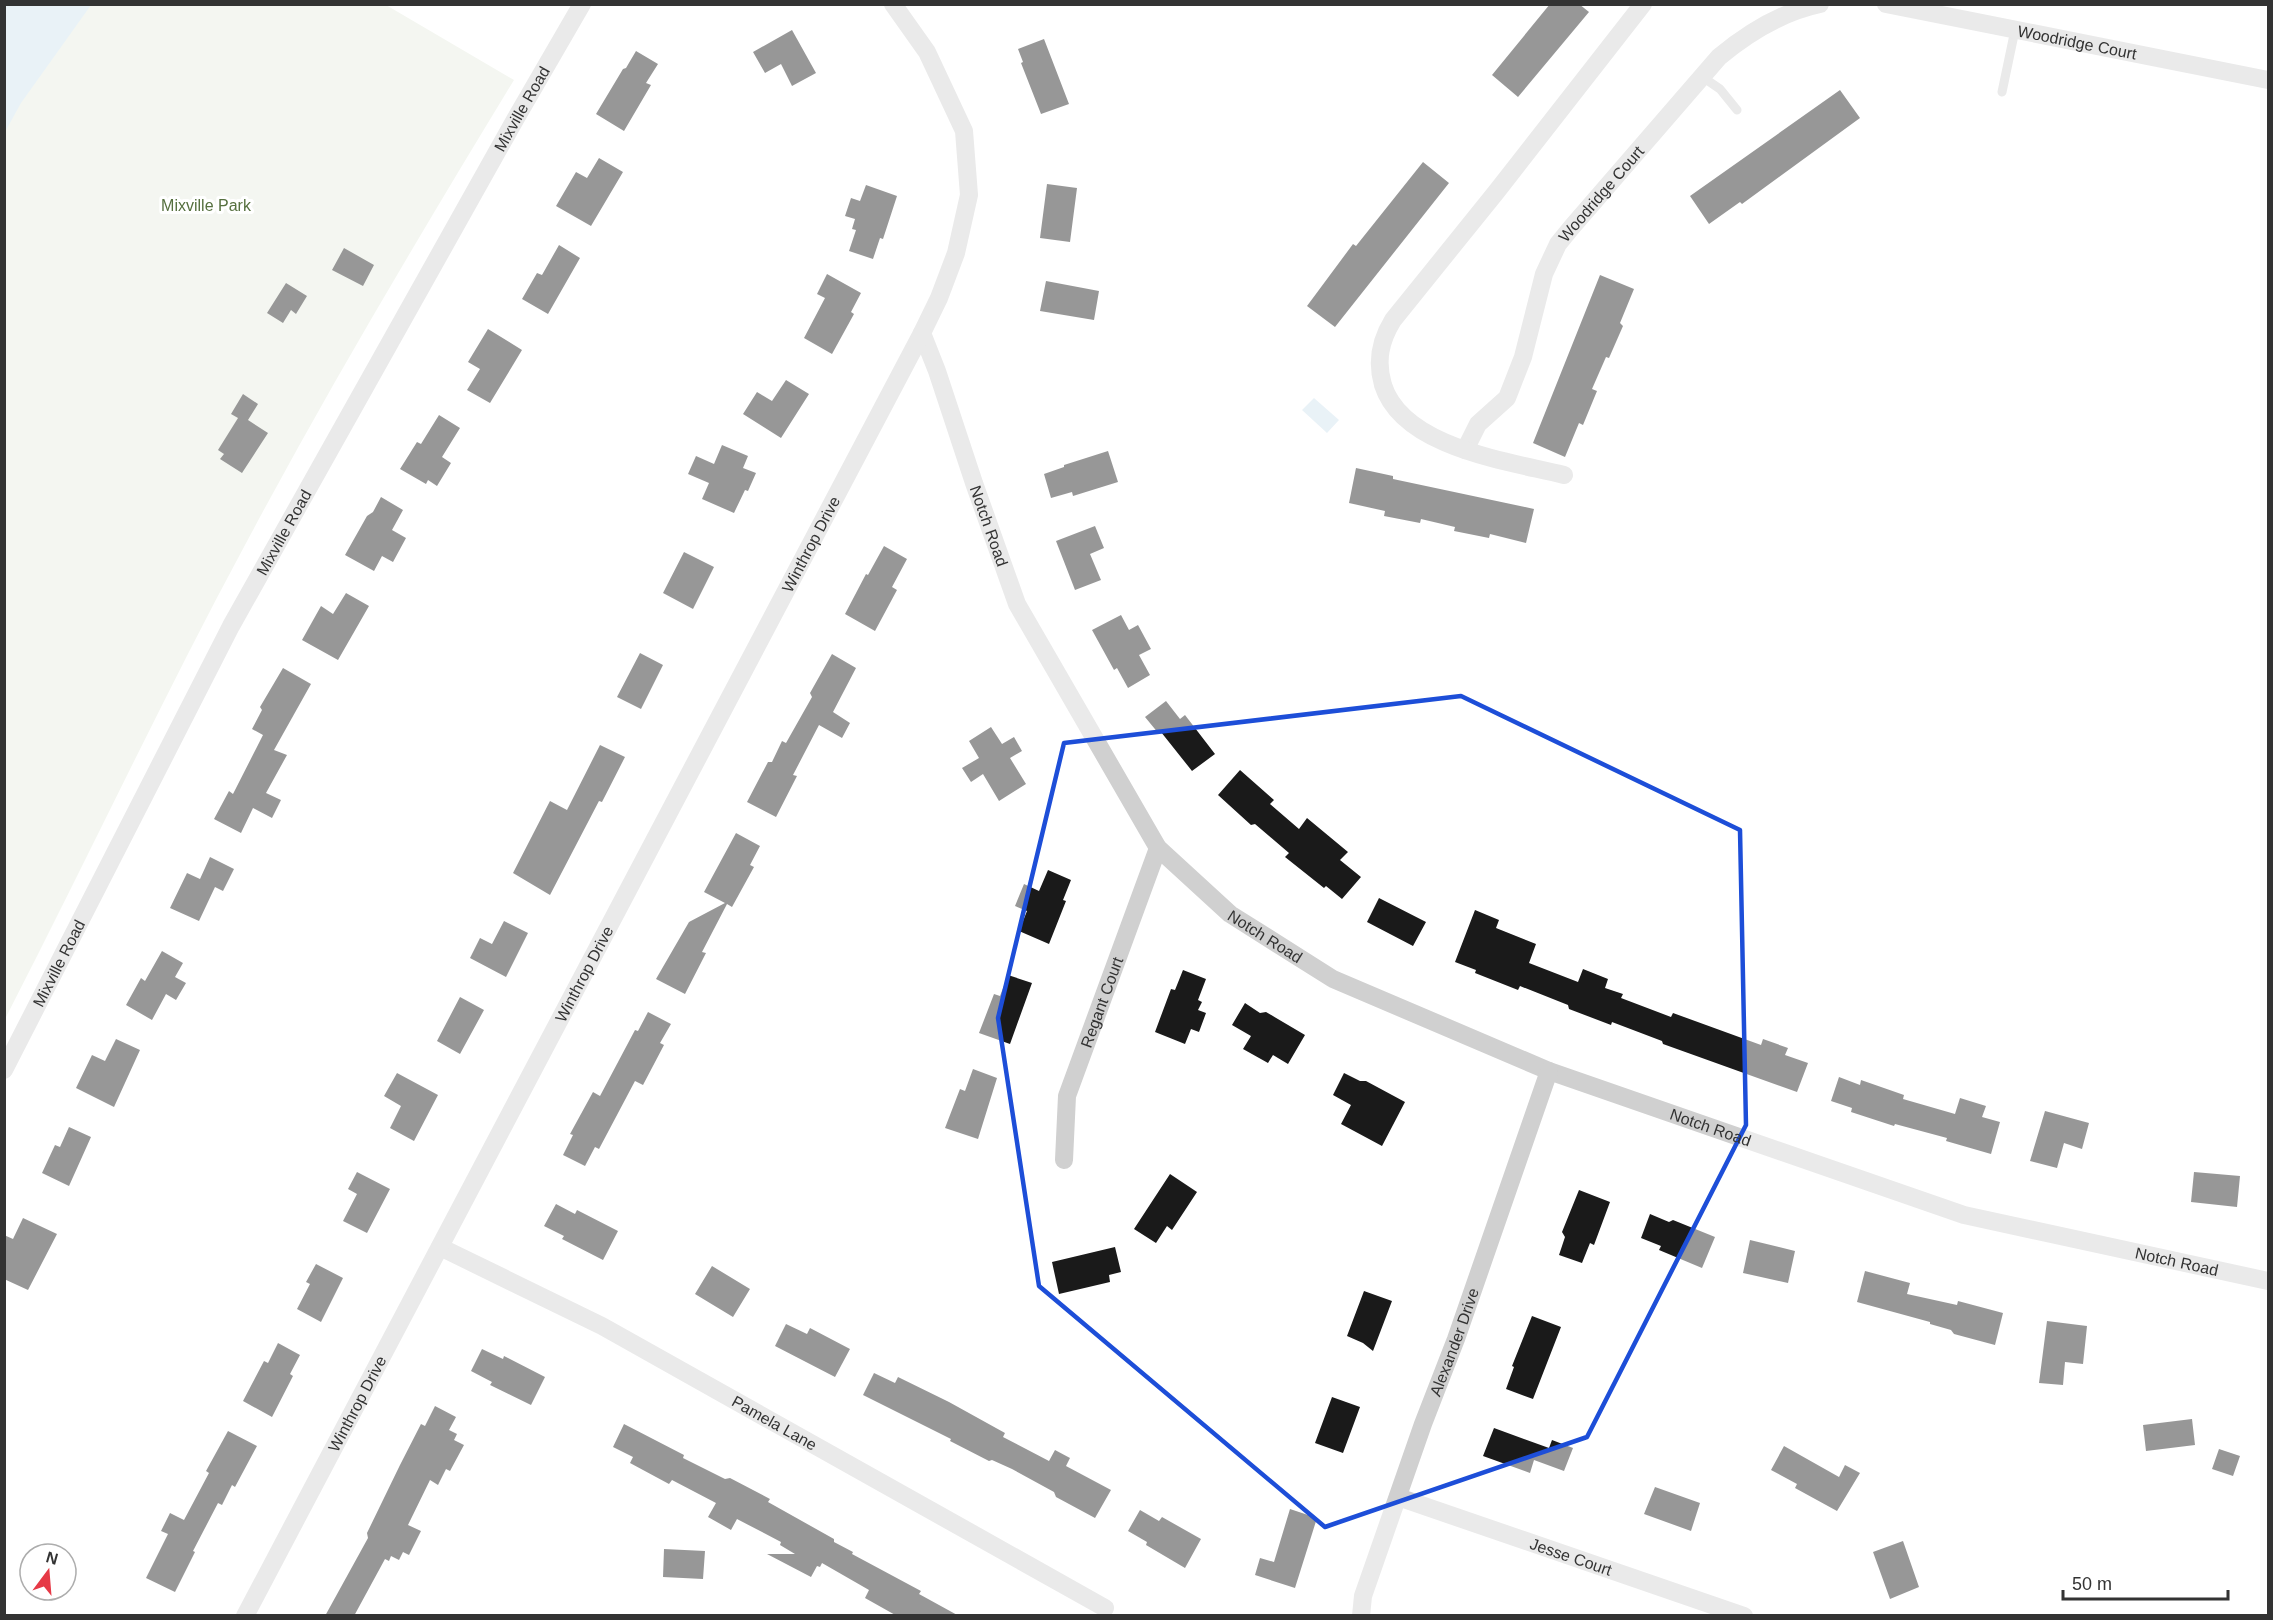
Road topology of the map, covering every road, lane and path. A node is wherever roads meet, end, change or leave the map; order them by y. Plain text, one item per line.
1 (582, 4) edge
2 (893, 4) edge
3 (1643, 4) edge
4 (1821, 4) edge
5 (1886, 4) edge
6 (2015, 30) junction
7 (1701, 76) junction
8 (2268, 80) edge
9 (2002, 92) dead end
10 (1737, 110) dead end
11 (922, 333) junction
12 (1466, 450) junction
13 (1564, 476) dead end
14 (1158, 848) junction
15 (4, 1070) edge
16 (1549, 1071) junction
17 (1064, 1160) dead end
18 (440, 1247) junction
19 (2268, 1281) edge
20 (1398, 1497) junction
21 (1105, 1608) dead end
22 (245, 1616) edge
23 (1361, 1616) edge
24 (1744, 1616) edge

1 - 15 street, Mixville Road
2 - 11 street
3 - 12 street
4 - 7 street, Woodridge Court
5 - 6 street, Woodridge Court
6 - 8 street, Woodridge Court
6 - 9 lane
7 - 10 lane
7 - 12 street, Woodridge Court
11 - 14 street, Notch Road
11 - 18 street, Winthrop Drive
12 - 13 street
14 - 16 street, Notch Road
14 - 17 street, Regant Court
16 - 19 street, Notch Road
16 - 20 street, Alexander Drive
18 - 21 street, Pamela Lane
18 - 22 street, Winthrop Drive
20 - 23 street, Alexander Drive
20 - 24 street, Jesse Court

